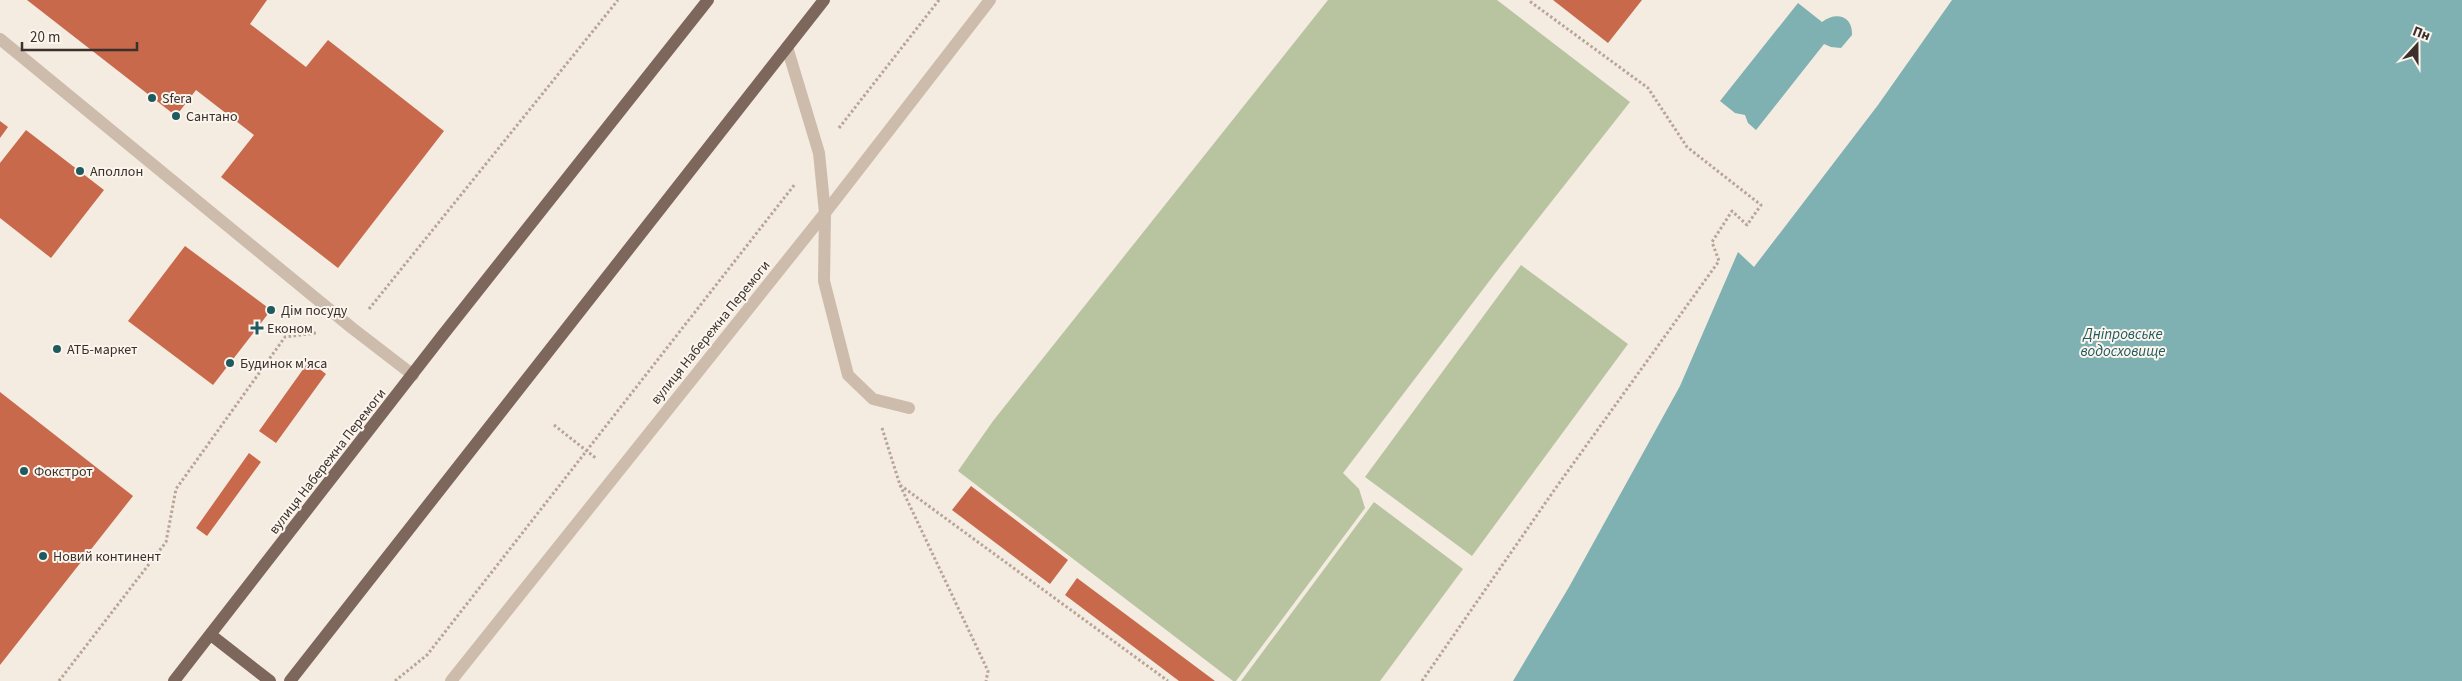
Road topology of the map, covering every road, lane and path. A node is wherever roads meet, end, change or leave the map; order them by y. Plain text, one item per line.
1 (708, 0) edge
2 (824, 0) edge
3 (939, 0) edge
4 (990, 0) edge
5 (1528, 0) edge
6 (0, 39) edge
7 (787, 47) junction
8 (819, 154) junction
9 (825, 213) junction
10 (413, 375) junction
11 (873, 399) junction
12 (909, 408) dead end
13 (554, 425) dead end
14 (586, 450) junction
15 (615, 474) junction
16 (900, 485) junction
17 (211, 635) junction
18 (174, 681) edge
19 (270, 681) edge
20 (290, 681) edge
21 (395, 681) edge
22 (451, 681) edge
23 (986, 681) edge
24 (1168, 681) edge
25 (1422, 681) edge

1 - 10 main road, вулиця Набережна Перемоги
2 - 7 main road
3 - 8 path
4 - 9 street, вулиця Набережна Перемоги
5 - 25 path
6 - 10 street
7 - 8 street
7 - 20 main road
8 - 9 street
8 - 14 path
9 - 11 street
9 - 15 street, вулиця Набережна Перемоги
10 - 17 main road, вулиця Набережна Перемоги
11 - 12 street
11 - 16 path
13 - 14 path
14 - 15 path
14 - 21 path
15 - 22 street, вулиця Набережна Перемоги
16 - 23 path
16 - 24 path
17 - 18 main road, вулиця Набережна Перемоги
17 - 19 main road

